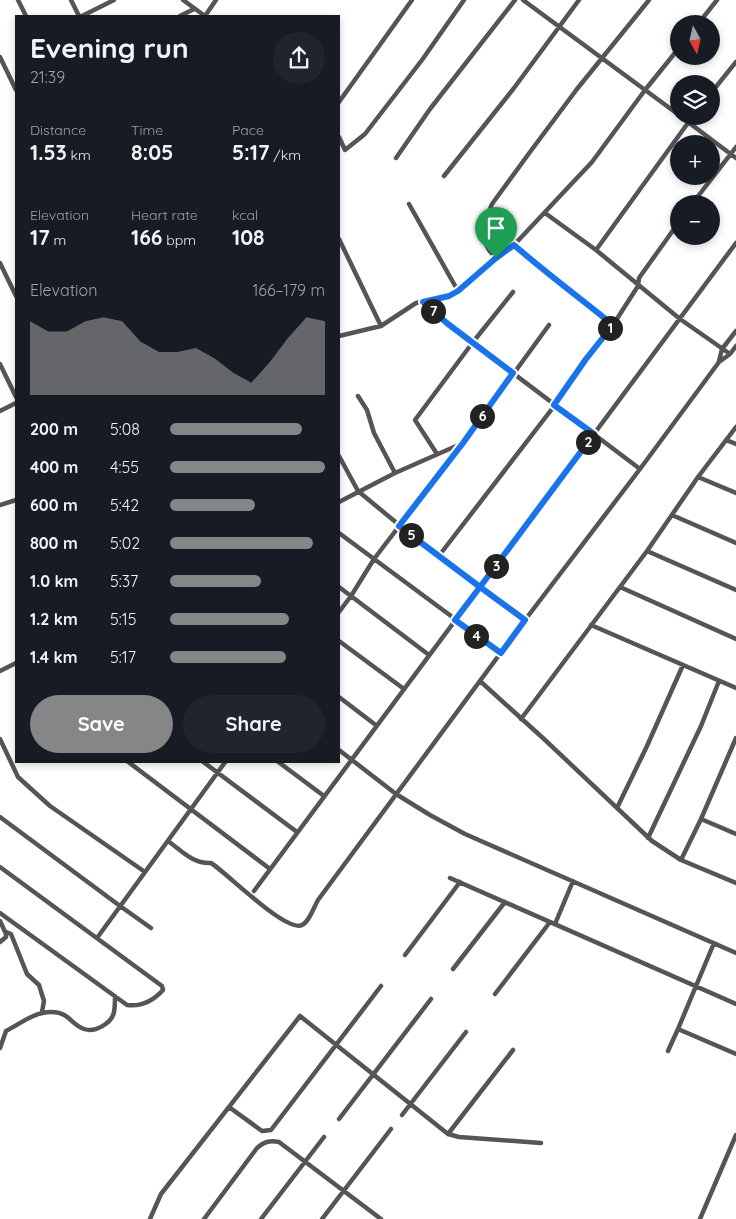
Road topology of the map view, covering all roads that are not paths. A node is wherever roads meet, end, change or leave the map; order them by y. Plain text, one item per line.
1 (18, 0) edge
2 (71, 0) edge
3 (114, 0) edge
4 (183, 0) edge
5 (216, 0) edge
6 (412, 0) edge
7 (464, 0) edge
8 (515, 0) edge
9 (523, 0) edge
10 (579, 0) edge
11 (649, 0) edge
12 (717, 0) edge
13 (194, 9) junction
14 (26, 15) edge
15 (80, 15) edge
16 (83, 15) edge
17 (182, 15) edge
18 (203, 15) edge
19 (206, 15) edge
20 (705, 15) edge
21 (559, 26) junction
22 (0, 57) edge
23 (602, 59) junction
24 (670, 59) edge
25 (736, 62) edge
26 (720, 82) edge
27 (15, 88) edge
28 (645, 90) junction
29 (340, 101) edge
30 (670, 109) edge
31 (686, 125) edge
32 (692, 125) edge
33 (340, 139) edge
34 (736, 147) edge
35 (731, 154) junction
36 (396, 158) dead end
37 (736, 158) edge
38 (444, 176) dead end
39 (699, 195) edge
40 (409, 204) dead end
41 (545, 213) junction
42 (670, 235) edge
43 (340, 241) edge
44 (736, 244) edge
45 (514, 245) junction
46 (596, 250) junction
47 (496, 258) junction
48 (0, 263) edge
49 (638, 286) junction
50 (458, 291) junction
51 (513, 292) dead end
52 (15, 294) edge
53 (423, 302) junction
54 (680, 319) junction
55 (549, 325) dead end
56 (613, 325) junction
57 (381, 326) junction
58 (736, 331) edge
59 (340, 336) edge
60 (473, 342) junction
61 (736, 346) edge
62 (722, 349) junction
63 (730, 354) junction
64 (719, 362) junction
65 (0, 364) edge
66 (513, 373) junction
67 (15, 395) edge
68 (358, 396) dead end
69 (15, 404) edge
70 (554, 405) junction
71 (0, 411) edge
72 (736, 427) edge
73 (594, 434) junction
74 (726, 440) junction
75 (463, 443) junction
76 (736, 444) edge
77 (437, 454) junction
78 (340, 458) edge
79 (640, 469) junction
80 (395, 473) junction
81 (698, 477) junction
82 (358, 491) junction
83 (736, 493) edge
84 (15, 500) edge
85 (340, 501) edge
86 (0, 505) edge
87 (672, 515) junction
88 (399, 526) junction
89 (340, 534) edge
90 (736, 543) edge
91 (647, 551) junction
92 (438, 557) junction
93 (374, 560) junction
94 (480, 587) junction
95 (620, 587) junction
96 (340, 588) edge
97 (736, 590) edge
98 (351, 596) junction
99 (340, 611) edge
100 (455, 620) junction
101 (525, 620) junction
102 (591, 625) junction
103 (736, 639) edge
104 (340, 641) edge
105 (501, 653) junction
106 (429, 655) junction
107 (15, 664) edge
108 (683, 665) junction
109 (0, 671) edge
110 (480, 681) junction
111 (719, 681) junction
112 (736, 688) edge
113 (404, 689) junction
114 (340, 698) edge
115 (522, 719) junction
116 (377, 726) junction
117 (736, 738) edge
118 (0, 739) edge
119 (340, 751) edge
120 (352, 759) junction
121 (130, 763) edge
122 (205, 763) edge
123 (225, 763) edge
124 (280, 763) edge
125 (218, 773) junction
126 (396, 794) junction
127 (324, 796) junction
128 (617, 808) junction
129 (191, 809) junction
130 (0, 817) edge
131 (701, 819) junction
132 (298, 832) junction
133 (736, 834) edge
134 (648, 838) junction
135 (168, 841) junction
136 (680, 860) junction
137 (0, 867) edge
138 (270, 869) junction
139 (145, 872) junction
140 (450, 878) dead end
141 (573, 881) junction
142 (460, 882) junction
143 (736, 883) edge
144 (254, 891) dead end
145 (505, 902) junction
146 (120, 906) junction
147 (0, 913) edge
148 (0, 921) edge
149 (553, 923) junction
150 (151, 928) dead end
151 (6, 932) junction
152 (97, 938) junction
153 (0, 942) edge
154 (714, 943) junction
155 (736, 953) edge
156 (405, 955) dead end
157 (453, 969) dead end
158 (381, 986) dead end
159 (696, 986) junction
160 (495, 994) dead end
161 (115, 996) junction
162 (431, 999) dead end
163 (736, 1004) edge
164 (42, 1012) junction
165 (678, 1029) junction
166 (466, 1032) dead end
167 (336, 1045) junction
168 (0, 1048) edge
169 (513, 1050) dead end
170 (668, 1051) dead end
171 (736, 1054) edge
172 (373, 1075) junction
173 (410, 1104) junction
174 (229, 1107) junction
175 (402, 1115) dead end
176 (339, 1119) dead end
177 (391, 1129) dead end
178 (448, 1134) junction
179 (736, 1135) edge
180 (324, 1137) dead end
181 (541, 1142) dead end
182 (306, 1161) junction
183 (344, 1191) junction
184 (150, 1219) edge
185 (204, 1219) edge
186 (261, 1219) edge
187 (322, 1219) edge
188 (380, 1219) edge
189 (700, 1219) edge

1 - 14 street
2 - 15 street
3 - 16 street
4 - 13 street
5 - 19 street
6 - 29 street
7 - 33 street
8 - 36 street
9 - 21 street
10 - 21 street
11 - 23 street
12 - 20 street
13 - 17 street
13 - 18 street
21 - 23 street
21 - 38 street
22 - 27 street
23 - 28 street
23 - 47 street
24 - 28 street
25 - 26 street
28 - 30 street
28 - 41 street
31 - 46 street
32 - 35 street
34 - 35 street
35 - 37 street
35 - 39 street
40 - 50 street
41 - 45 street
41 - 46 street
42 - 49 street
43 - 57 street
44 - 54 street
45 - 47 street
45 - 56 street
46 - 49 street
47 - 50 street
48 - 52 street
49 - 54 street
49 - 56 street
50 - 53 street
51 - 60 street
53 - 57 street
53 - 60 street
54 - 62 street
54 - 73 street
55 - 66 street
56 - 70 street
57 - 59 street
58 - 62 street
60 - 66 street
60 - 77 street
61 - 63 street
62 - 63 street
62 - 64 street
63 - 64 street
64 - 79 street
65 - 67 street
66 - 70 street
66 - 75 street
68 - 80 street
69 - 71 street
70 - 73 street
70 - 92 street
72 - 74 street
73 - 79 street
73 - 94 street
74 - 76 street
74 - 81 street
75 - 77 street
75 - 88 street
77 - 80 street
78 - 82 street
79 - 101 street
80 - 82 street
81 - 83 street
81 - 87 street
82 - 85 street
82 - 88 street
84 - 86 street
87 - 90 street
87 - 91 street
88 - 92 street
88 - 93 street
89 - 93 street
91 - 95 street
91 - 97 street
92 - 94 street
93 - 98 street
93 - 100 street
94 - 100 street
94 - 101 street
95 - 102 street
95 - 103 street
96 - 98 street
98 - 99 street
98 - 106 street
100 - 105 street
100 - 106 street
101 - 105 street
102 - 108 street
102 - 115 street
104 - 113 street
105 - 110 street
106 - 113 street
107 - 109 street
108 - 111 street
108 - 128 street
110 - 115 street
110 - 126 street
111 - 112 street
111 - 134 street
113 - 116 street
114 - 116 street
115 - 128 street
116 - 120 street
117 - 131 street
118 - 139 street
119 - 120 street
120 - 126 street
120 - 127 street
121 - 129 street
122 - 125 street
123 - 125 street
124 - 127 street
125 - 129 street
125 - 132 street
126 - 135 street
126 - 141 street
127 - 132 street
128 - 134 street
129 - 135 street
129 - 138 street
130 - 146 street
131 - 133 street
131 - 136 street
132 - 138 street
134 - 136 street
135 - 139 street
136 - 143 street
137 - 152 street
138 - 144 street
139 - 146 street
140 - 142 street
141 - 149 street
141 - 154 street
142 - 145 street
142 - 156 street
145 - 149 street
145 - 157 street
146 - 150 street
146 - 152 street
147 - 161 street
148 - 151 street
149 - 159 street
149 - 160 street
151 - 153 street
151 - 164 street
152 - 161 street
154 - 155 street
154 - 159 street
158 - 167 street
159 - 163 street
159 - 165 street
161 - 164 street
162 - 172 street
164 - 168 street
165 - 170 street
165 - 171 street
166 - 173 street
167 - 172 street
167 - 174 street
167 - 174 street
169 - 178 street
172 - 173 street
172 - 176 street
173 - 175 street
173 - 178 street
174 - 184 street
177 - 183 street
178 - 181 street
179 - 189 street
180 - 182 street
182 - 183 street
182 - 185 street
182 - 186 street
183 - 187 street
183 - 188 street

